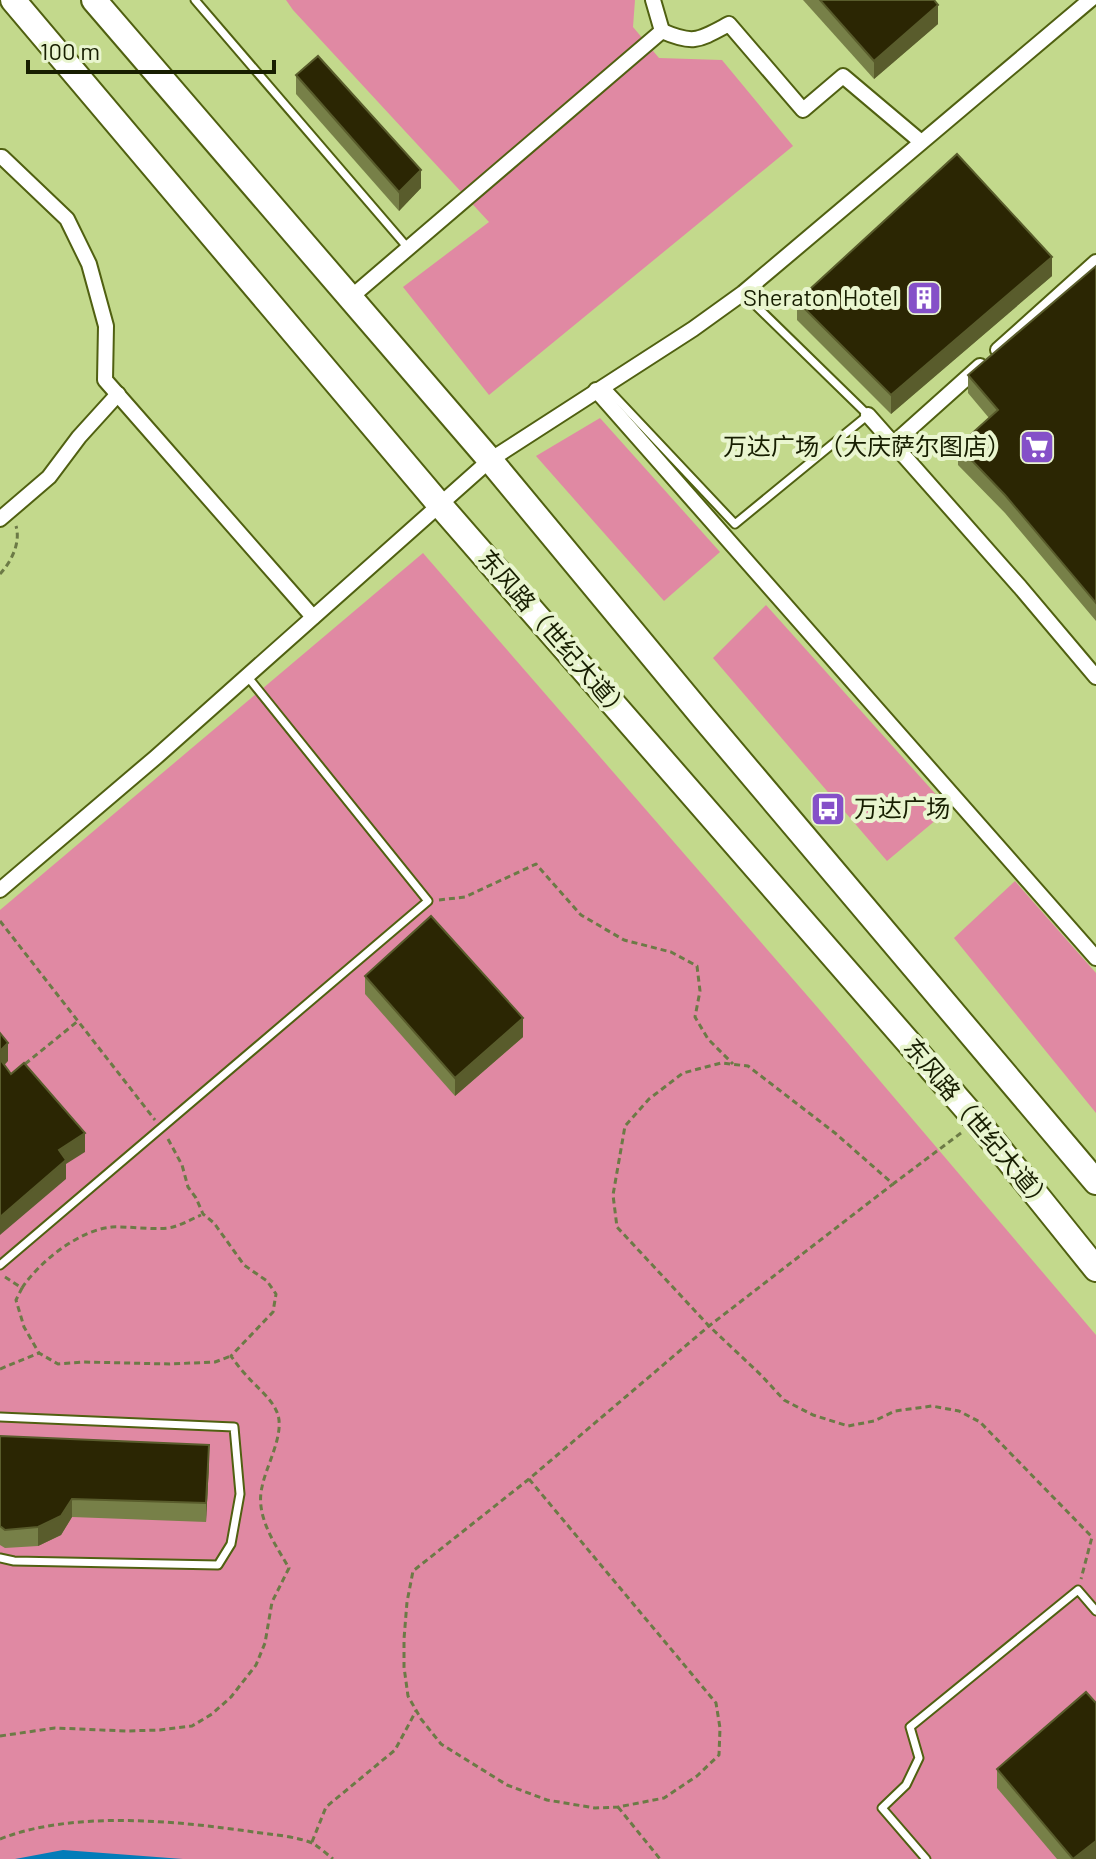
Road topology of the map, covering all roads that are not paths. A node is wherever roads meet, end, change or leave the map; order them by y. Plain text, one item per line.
1 (13, 0) edge
2 (94, 0) edge
3 (195, 0) edge
4 (653, 0) edge
5 (1090, 0) edge
6 (662, 31) junction
7 (920, 141) junction
8 (0, 157) edge
9 (408, 248) junction
10 (1096, 262) edge
11 (743, 293) junction
12 (350, 298) junction
13 (600, 388) junction
14 (118, 394) junction
15 (868, 415) junction
16 (894, 443) junction
17 (490, 460) junction
18 (439, 504) junction
19 (5, 516) edge
20 (313, 617) junction
21 (247, 676) junction
22 (1096, 677) edge
23 (0, 890) edge
24 (1096, 958) edge
25 (1096, 1182) edge
26 (0, 1265) edge
27 (1096, 1269) edge
28 (0, 1417) edge
29 (0, 1558) edge
30 (1096, 1611) edge
31 (926, 1859) edge

1 - 18 highway, 东风路（世纪大道）
2 - 12 highway
3 - 9 lane
4 - 6 street
5 - 7 street
6 - 7 street
6 - 9 street
7 - 11 street
8 - 14 street
9 - 12 street
10 - 16 street
11 - 13 street
11 - 15 lane
12 - 17 highway
13 - 15 lane
13 - 17 street
13 - 24 street
14 - 19 street
14 - 20 street
15 - 16 street
16 - 22 street
17 - 18 street
17 - 25 highway
18 - 20 street
18 - 27 highway, 东风路（世纪大道）
20 - 21 street
21 - 23 street
21 - 26 lane
28 - 29 lane
30 - 31 lane

